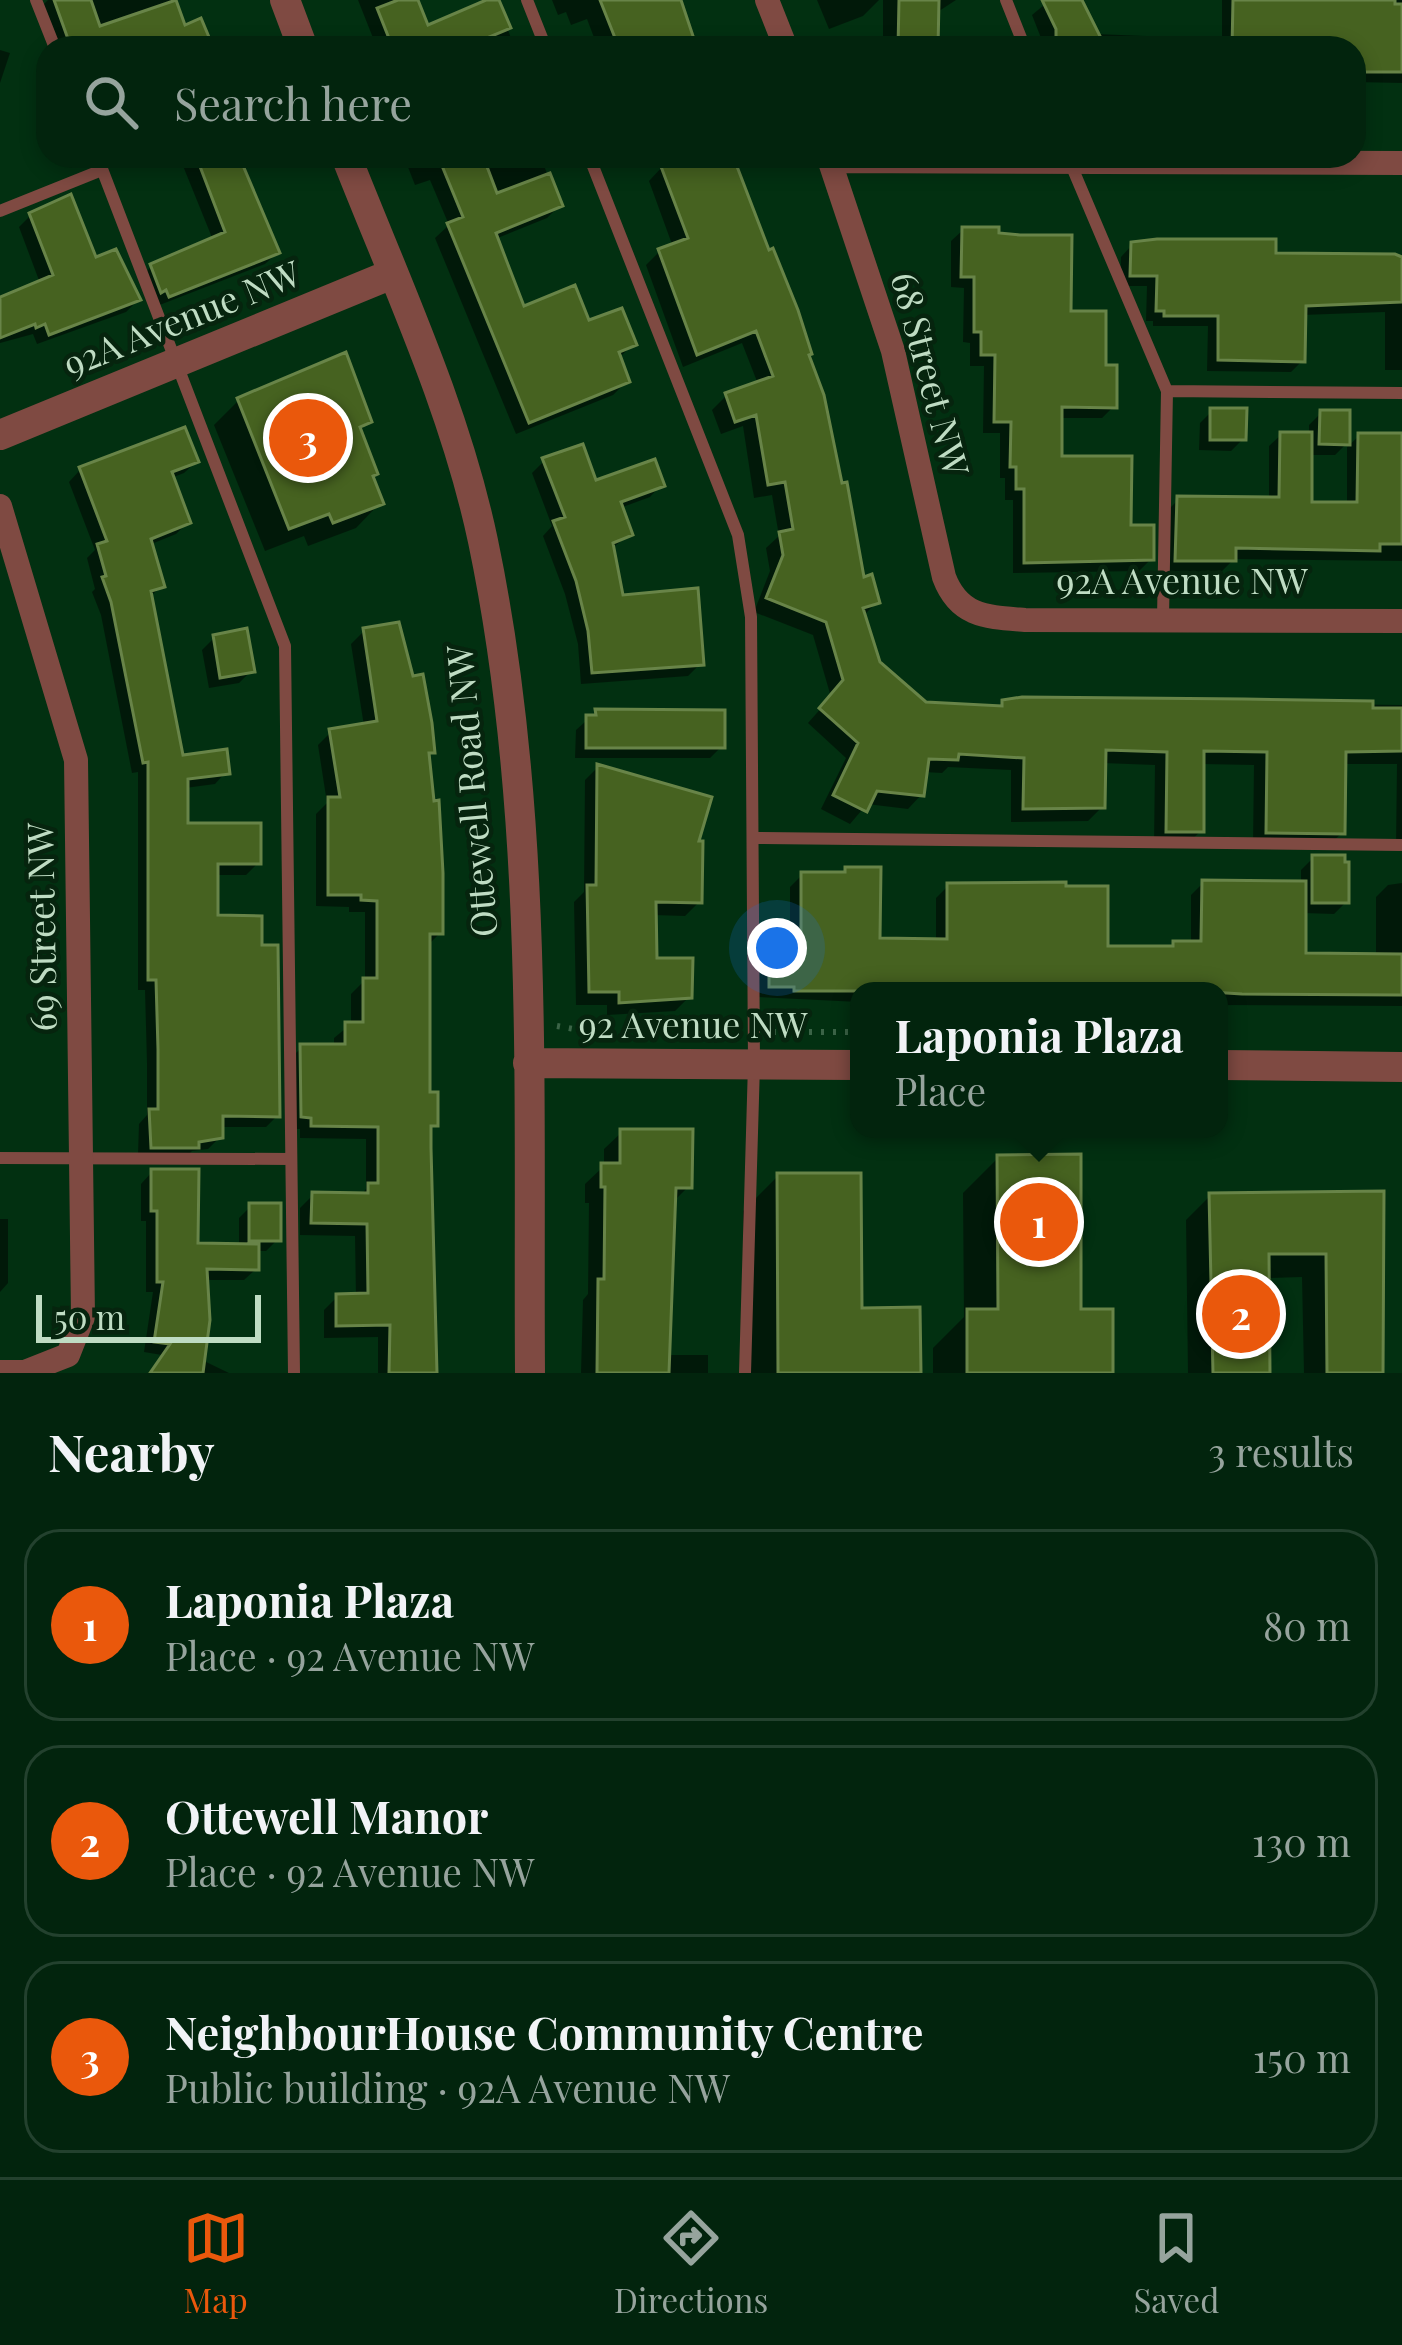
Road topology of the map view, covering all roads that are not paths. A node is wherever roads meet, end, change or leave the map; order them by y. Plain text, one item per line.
1 (36, 0) edge
2 (284, 0) edge
3 (527, 0) edge
4 (767, 0) edge
5 (1006, 0) edge
6 (50, 36) edge
7 (298, 36) edge
8 (541, 36) edge
9 (781, 36) edge
10 (1020, 36) edge
11 (1366, 162) edge
12 (1402, 163) edge
13 (90, 168) edge
14 (102, 168) edge
15 (351, 168) edge
16 (594, 168) edge
17 (832, 168) edge
18 (1072, 168) edge
19 (0, 211) edge
20 (392, 274) junction
21 (178, 363) junction
22 (1167, 391) junction
23 (1402, 393) edge
24 (0, 435) edge
25 (0, 506) edge
26 (963, 609) joint
27 (1162, 619) junction
28 (1402, 621) edge
29 (754, 838) junction
30 (1402, 845) edge
31 (528, 1063) junction
32 (754, 1064) junction
33 (850, 1064) edge
34 (1228, 1065) edge
35 (1402, 1067) edge
36 (0, 1158) edge
37 (81, 1158) junction
38 (291, 1159) junction
39 (0, 1372) edge
40 (294, 1373) edge
41 (530, 1373) edge
42 (745, 1373) edge

1 - 6 lane
2 - 7 street
3 - 8 lane
4 - 9 street
5 - 10 lane
11 - 12 street
13 - 19 lane
14 - 21 lane
15 - 20 street, Ottewell Road NW
16 - 29 lane
17 - 26 street, 68 Street NW
18 - 22 lane
20 - 21 street, 92A Avenue NW
20 - 31 street, Ottewell Road NW
21 - 24 street, 92A Avenue NW
21 - 38 lane
22 - 23 lane
22 - 27 lane
25 - 37 street, 69 Street NW
26 - 27 street, 92A Avenue NW
27 - 28 street, 92A Avenue NW
29 - 30 lane
29 - 32 lane
31 - 32 street, 92 Avenue NW
31 - 41 street, Ottewell Road NW
32 - 33 street, 92 Avenue NW
32 - 42 lane
34 - 35 street
36 - 37 lane
37 - 38 lane
37 - 39 street, 69 Street NW
38 - 40 lane

